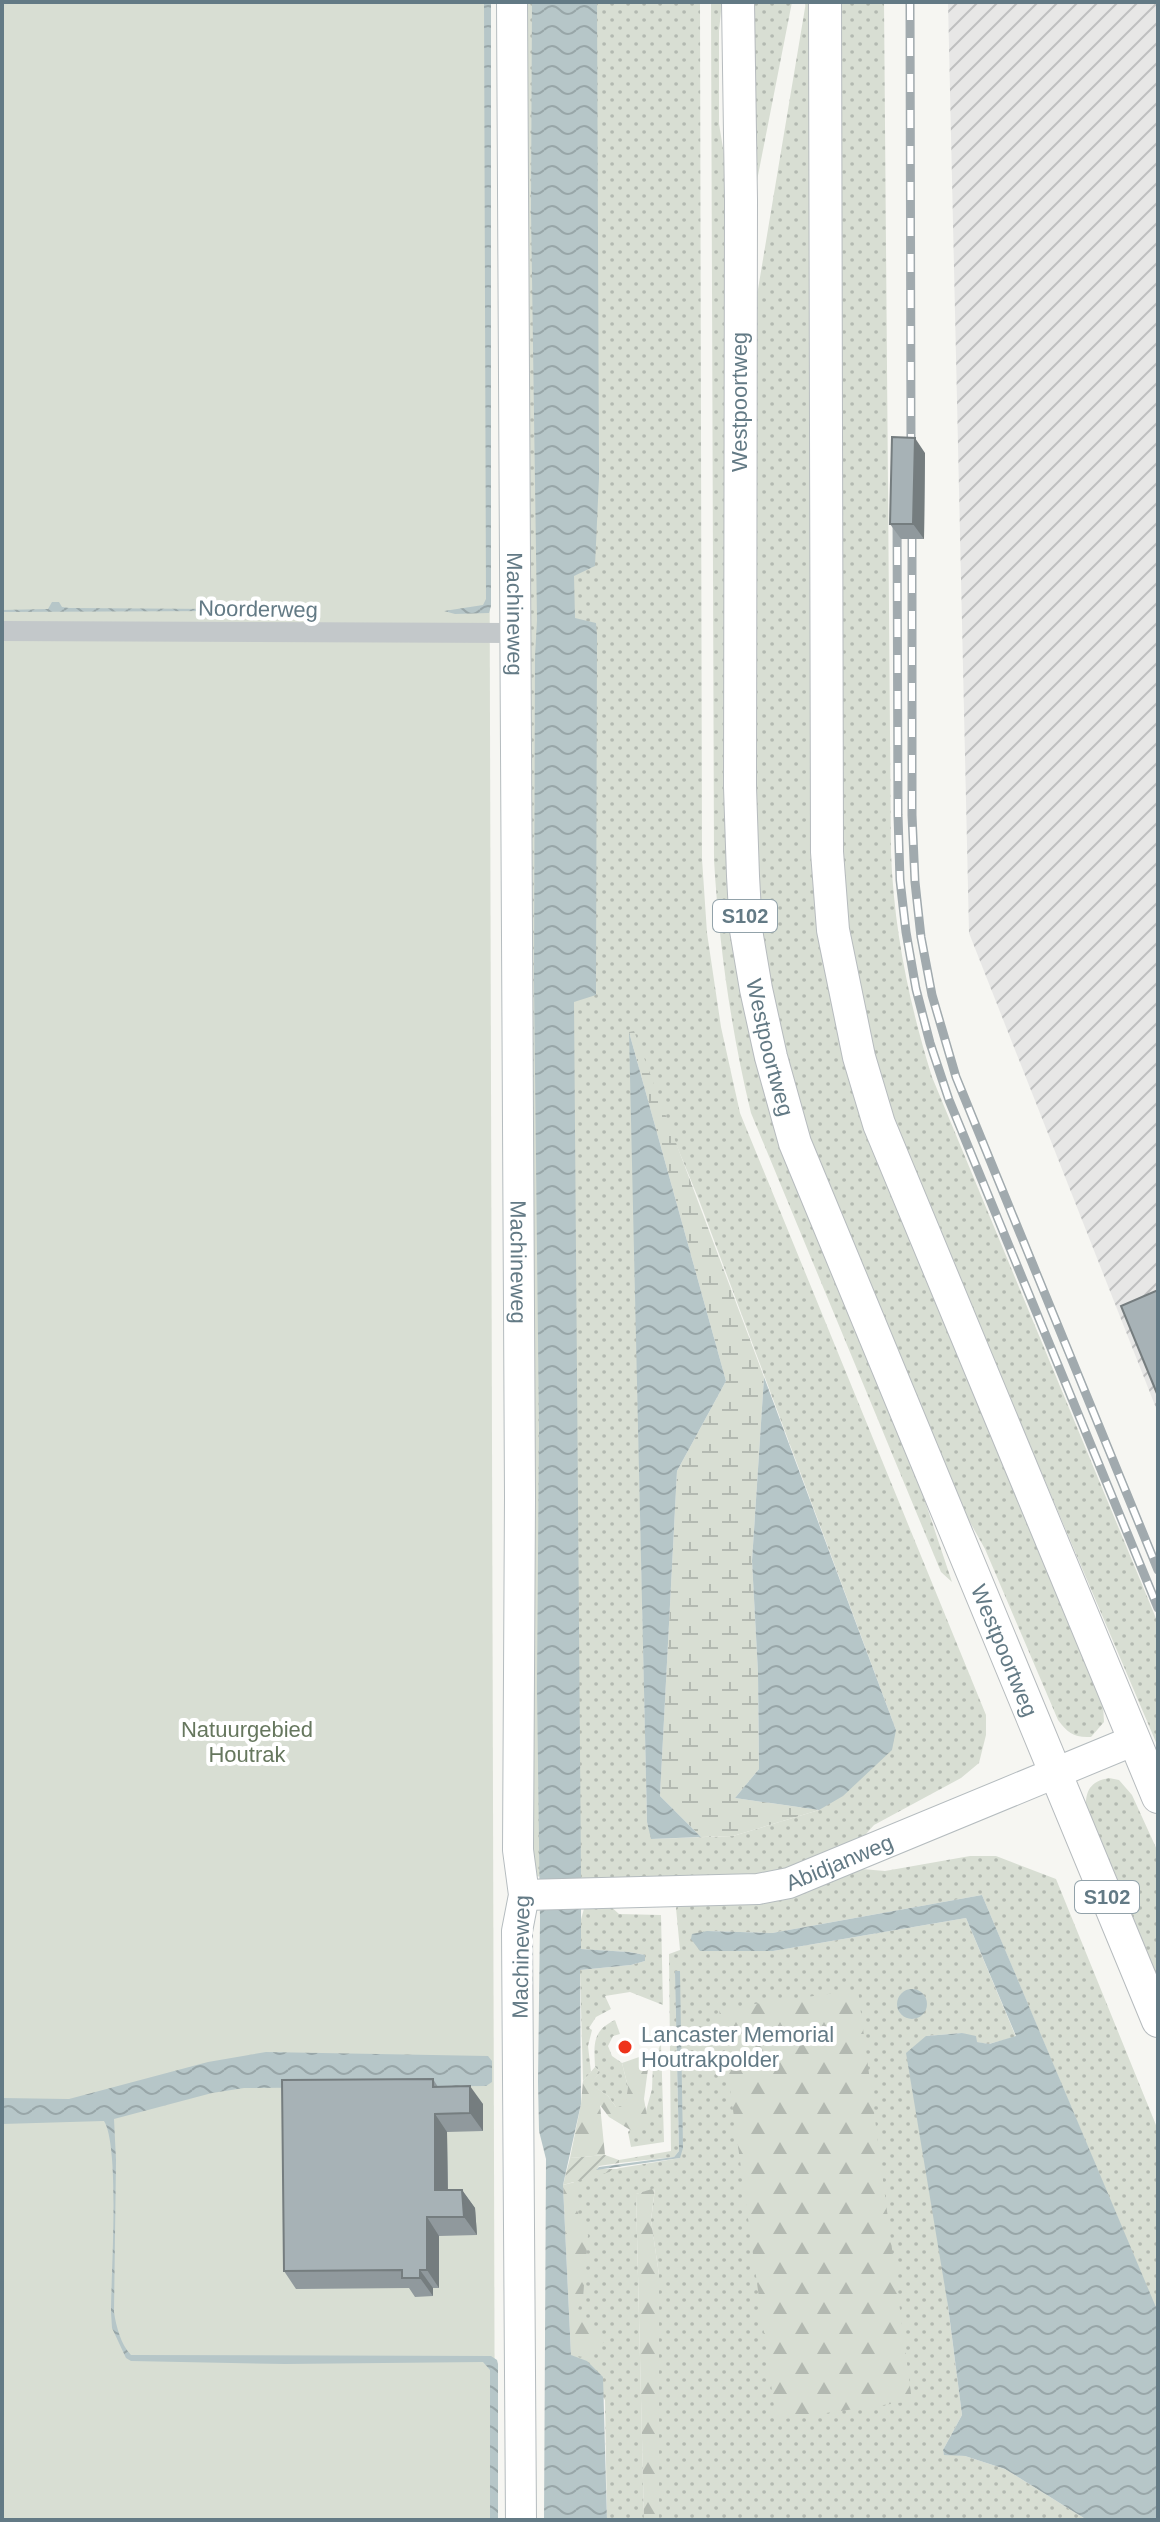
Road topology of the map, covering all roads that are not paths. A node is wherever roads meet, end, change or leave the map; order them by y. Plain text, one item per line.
1 (512, 2) edge
2 (738, 2) edge
3 (825, 2) edge
4 (2, 631) edge
5 (514, 633) junction
6 (1135, 1740) junction
7 (1057, 1773) junction
8 (1158, 1797) edge
9 (531, 1894) junction
10 (1158, 2021) edge
11 (521, 2520) edge

1 - 5 street, Machineweg
2 - 7 main road, Westpoortweg / S102
3 - 6 main road
4 - 5 street, Noorderweg
5 - 9 street, Machineweg
6 - 7 street, Abidjanweg
6 - 8 main road
7 - 9 street, Abidjanweg
7 - 10 main road, Westpoortweg / S102
9 - 11 street, Machineweg

